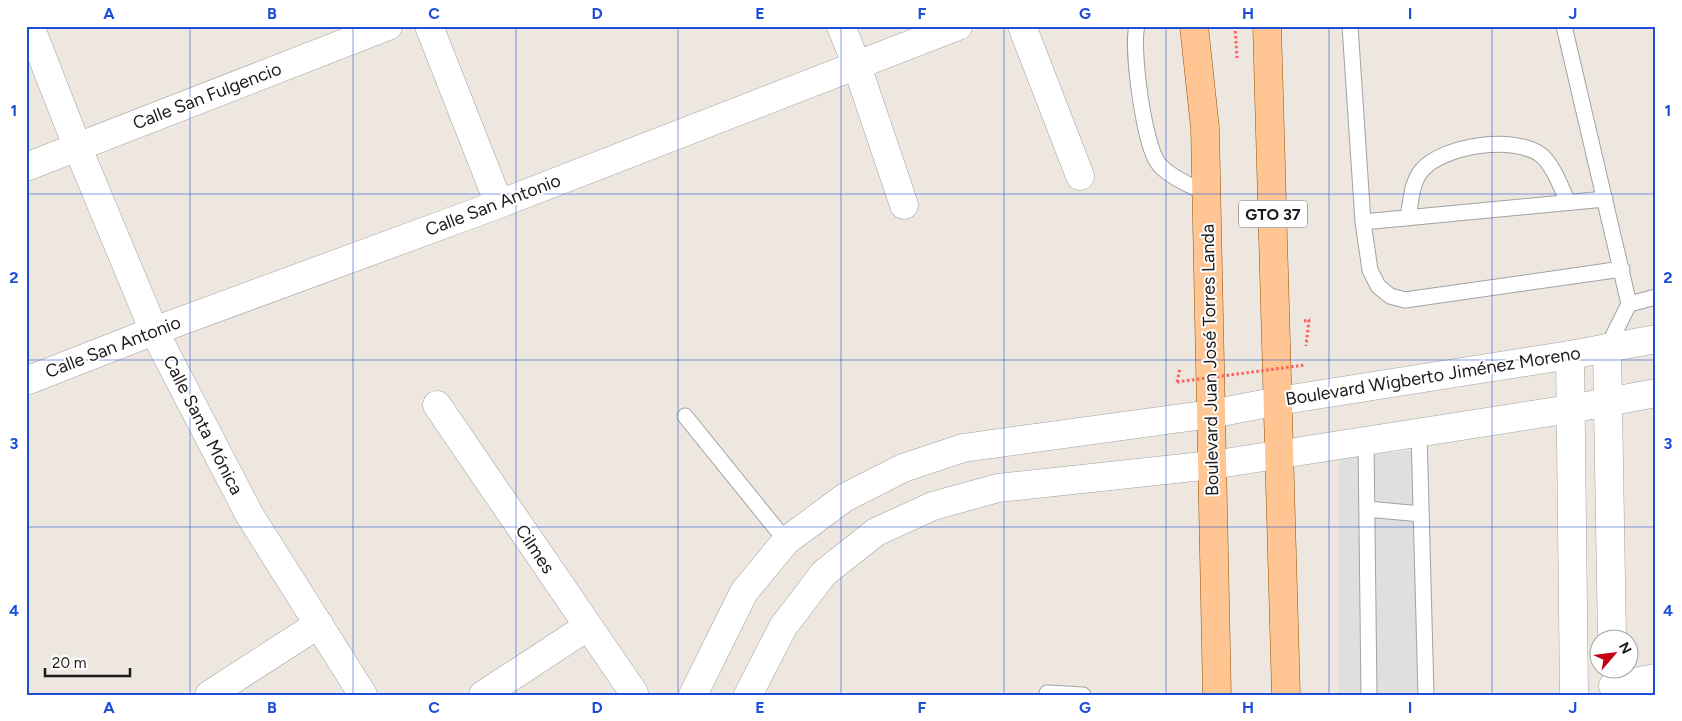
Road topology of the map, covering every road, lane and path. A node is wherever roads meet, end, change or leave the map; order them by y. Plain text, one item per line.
1 (30, 26) edge
2 (388, 26) edge
3 (429, 26) edge
4 (841, 26) edge
5 (958, 26) edge
6 (1022, 26) edge
7 (1138, 26) edge
8 (1194, 26) edge
9 (1267, 26) edge
10 (1350, 26) edge
11 (1564, 26) edge
12 (857, 66) junction
13 (77, 146) junction
14 (26, 167) edge
15 (1080, 176) dead end
16 (1206, 194) junction
17 (1605, 198) junction
18 (1568, 202) junction
19 (499, 204) junction
20 (904, 205) dead end
21 (1408, 218) junction
22 (1363, 222) junction
23 (1622, 270) junction
24 (1656, 297) edge
25 (1629, 304) junction
26 (154, 331) junction
27 (1656, 339) edge
28 (1607, 348) junction
29 (1570, 355) junction
30 (1304, 365) dead end
31 (26, 381) edge
32 (1177, 382) dead end
33 (1656, 393) edge
34 (1278, 401) junction
35 (1608, 402) junction
36 (437, 405) dead end
37 (1570, 409) junction
38 (1211, 414) junction
39 (685, 416) dead end
40 (1419, 432) junction
41 (1366, 441) junction
42 (1279, 454) junction
43 (1212, 465) junction
44 (1367, 509) junction
45 (1610, 510) junction
46 (1421, 514) junction
47 (1572, 515) junction
48 (786, 541) junction
49 (319, 624) junction
50 (587, 627) junction
51 (1612, 628) edge
52 (1656, 678) edge
53 (1611, 683) edge
54 (634, 693) dead end
55 (1047, 693) dead end
56 (208, 695) edge
57 (363, 695) edge
58 (483, 695) edge
59 (693, 695) edge
60 (748, 695) edge
61 (1083, 695) edge
62 (1217, 695) edge
63 (1286, 695) edge
64 (1369, 695) edge
65 (1426, 695) edge
66 (1574, 695) edge

1 - 13 street, Calle Santa Mónica
2 - 13 street, Calle San Fulgencio
3 - 19 street
4 - 12 street
5 - 12 street, Calle San Antonio
6 - 15 street
7 - 16 lane
8 - 16 main road, Boulevard Juan José Torres Landa
9 - 34 main road, GTO 37
10 - 22 lane
11 - 17 lane
12 - 19 street, Calle San Antonio
12 - 20 street
13 - 14 street, Calle San Fulgencio
13 - 26 street, Calle Santa Mónica
16 - 38 main road, Boulevard Juan José Torres Landa
17 - 18 lane
17 - 23 lane
18 - 21 lane
18 - 21 lane
19 - 26 street, Calle San Antonio
21 - 22 lane
22 - 23 lane
23 - 25 lane
24 - 25 lane
25 - 28 lane
26 - 31 street, Calle San Antonio
26 - 49 street, Calle Santa Mónica
27 - 28 street, Boulevard Wigberto Jiménez Moreno
28 - 29 street, Boulevard Wigberto Jiménez Moreno
28 - 35 street
29 - 34 street, Boulevard Wigberto Jiménez Moreno
29 - 37 street
30 - 32 path, bridge
33 - 35 street
34 - 38 street, Boulevard Wigberto Jiménez Moreno
34 - 42 main road, GTO 37
35 - 37 street
35 - 45 street
36 - 50 street, Cilmes
37 - 40 street
37 - 47 street
38 - 43 main road, Boulevard Juan José Torres Landa
38 - 48 street, Boulevard Wigberto Jiménez Moreno
39 - 48 lane
40 - 41 street
40 - 46 lane
41 - 42 street
41 - 44 lane
42 - 43 street
42 - 63 main road, GTO 37
43 - 60 street
43 - 62 main road, Boulevard Juan José Torres Landa
44 - 46 lane
44 - 64 lane
45 - 47 street
45 - 51 street
46 - 65 lane
47 - 66 street
48 - 59 street, Boulevard Wigberto Jiménez Moreno
49 - 56 street
49 - 57 street, Calle Santa Mónica
50 - 54 street, Cilmes
50 - 58 street
52 - 53 street
55 - 61 lane

